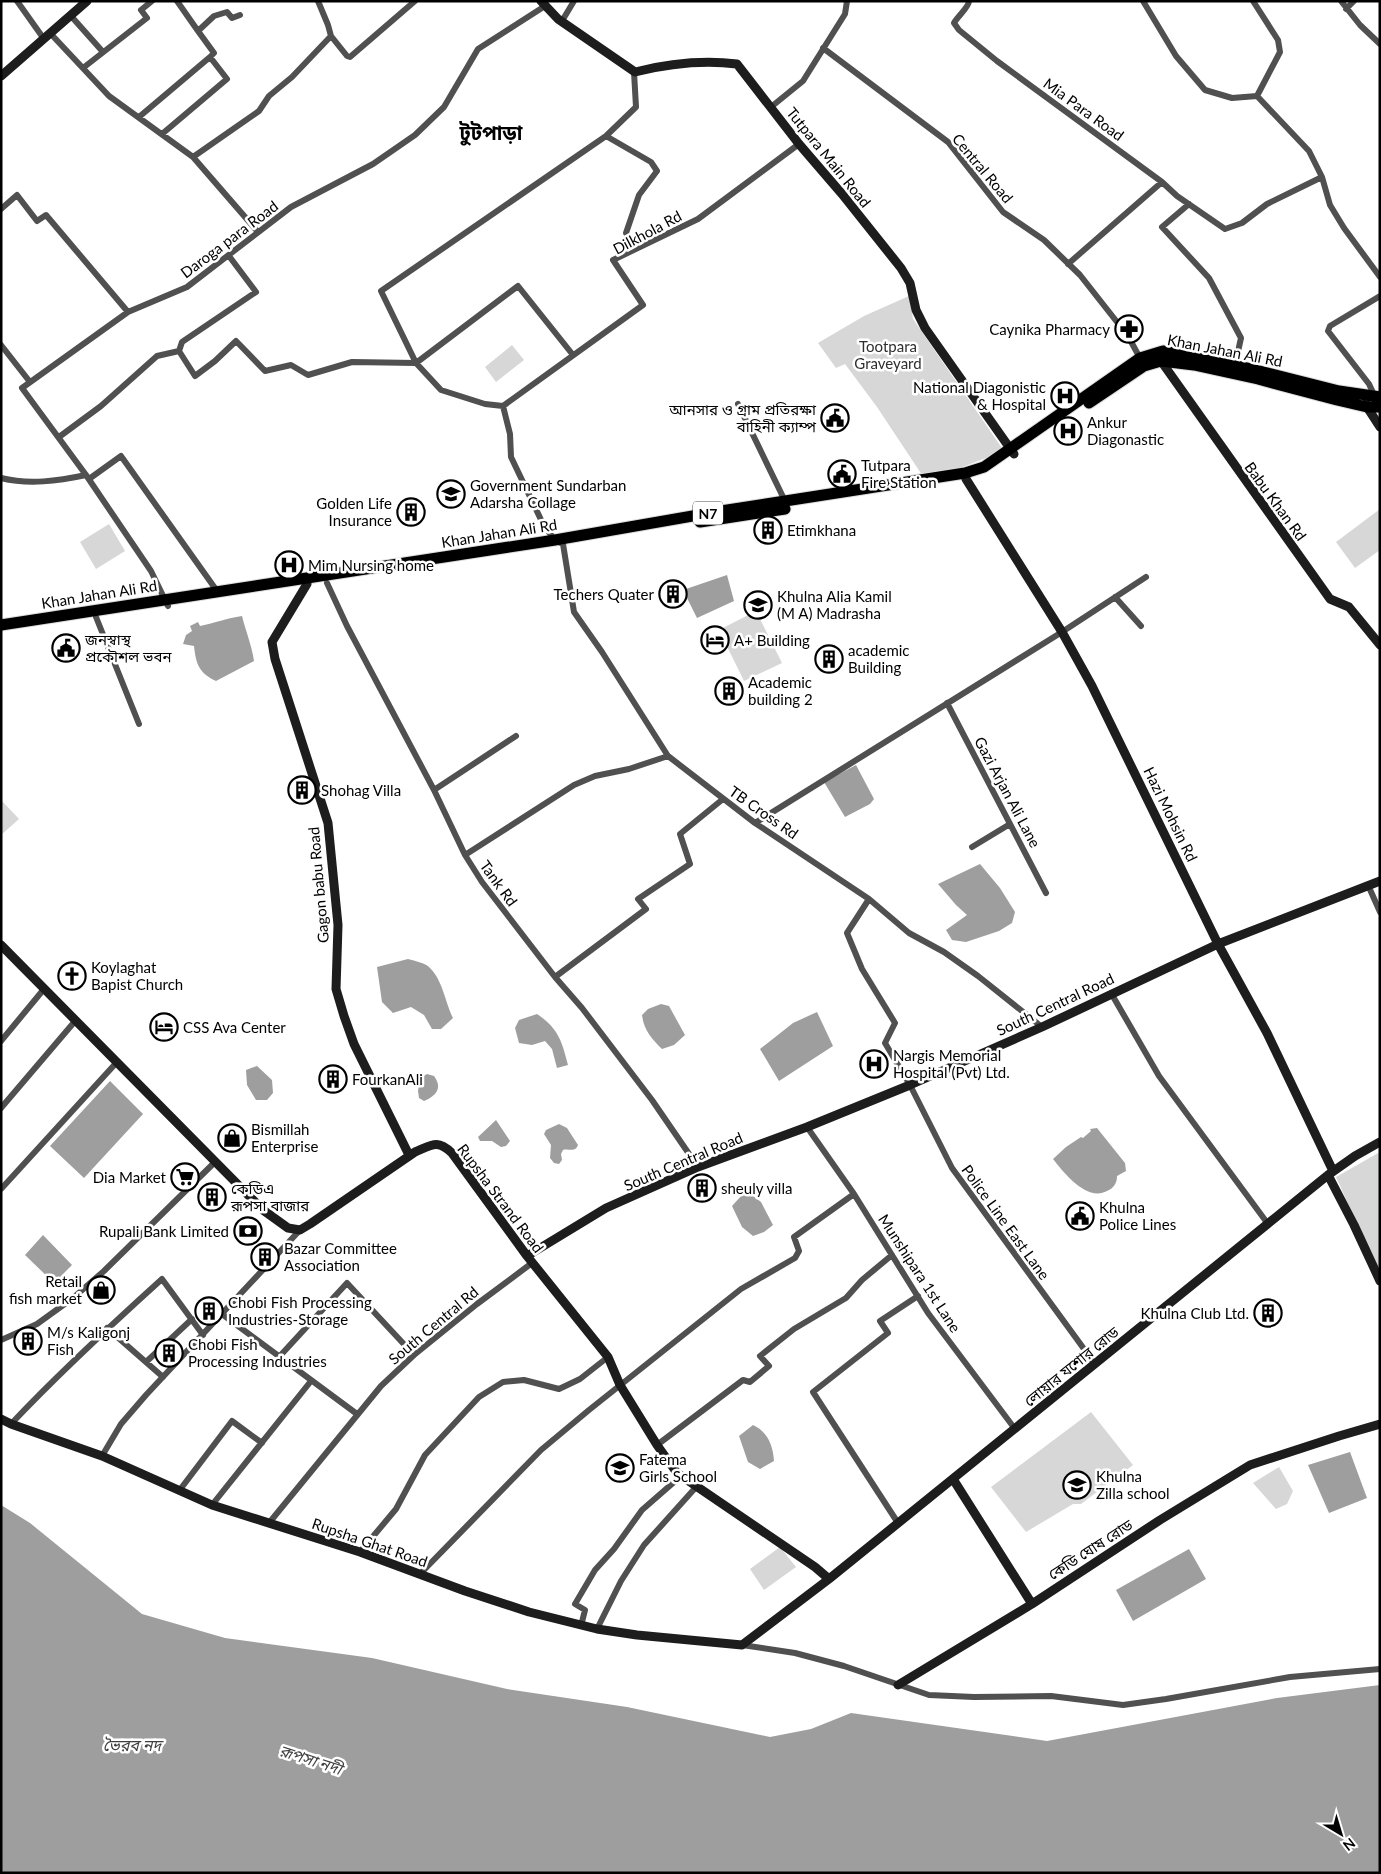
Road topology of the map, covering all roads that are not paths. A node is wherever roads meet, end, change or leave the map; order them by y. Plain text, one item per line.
1 (17, 1) edge
2 (152, 1) edge
3 (177, 1) edge
4 (318, 1) edge
5 (415, 1) edge
6 (574, 1) edge
7 (969, 1) edge
8 (1143, 1) edge
9 (1253, 1) edge
10 (1341, 1) edge
11 (1354, 1) edge
12 (84, 2) edge
13 (846, 2) edge
14 (543, 3) edge
15 (1346, 9) junction
16 (240, 15) dead end
17 (71, 16) junction
18 (562, 21) junction
19 (198, 31) junction
20 (47, 36) junction
21 (331, 36) junction
22 (1380, 44) edge
23 (823, 48) junction
24 (103, 52) junction
25 (210, 57) junction
26 (83, 68) junction
27 (634, 72) junction
28 (1, 76) edge
29 (1257, 96) junction
30 (771, 108) junction
31 (139, 117) junction
32 (162, 134) junction
33 (606, 136) junction
34 (799, 144) junction
35 (193, 157) junction
36 (1322, 177) junction
37 (1162, 182) junction
38 (1189, 204) junction
39 (1, 209) edge
40 (258, 232) junction
41 (636, 248) junction
42 (228, 256) junction
43 (1068, 264) junction
44 (1380, 277) edge
45 (1380, 296) edge
46 (128, 312) junction
47 (1, 345) edge
48 (179, 351) junction
49 (573, 355) junction
50 (1161, 361) junction
51 (1142, 362) junction
52 (416, 363) junction
53 (1235, 365) junction
54 (30, 382) junction
55 (1373, 401) edge
56 (738, 404) dead end
57 (502, 406) junction
58 (1380, 427) edge
59 (59, 437) junction
60 (1012, 452) junction
61 (87, 477) junction
62 (1, 478) edge
63 (966, 479) junction
64 (785, 501) junction
65 (559, 542) junction
66 (1146, 577) dead end
67 (327, 583) junction
68 (307, 584) junction
69 (217, 591) junction
70 (1116, 597) junction
71 (166, 603) junction
72 (96, 618) junction
73 (1, 625) edge
74 (1140, 626) dead end
75 (1, 632) edge
76 (1062, 632) junction
77 (1380, 645) edge
78 (947, 703) junction
79 (139, 724) dead end
80 (516, 736) dead end
81 (668, 756) junction
82 (434, 790) junction
83 (723, 799) junction
84 (755, 823) junction
85 (1010, 824) junction
86 (972, 847) dead end
87 (464, 855) junction
88 (1380, 881) edge
89 (1368, 885) junction
90 (1046, 893) dead end
91 (869, 899) junction
92 (1380, 912) edge
93 (1218, 944) junction
94 (1, 945) edge
95 (555, 977) junction
96 (44, 990) junction
97 (1111, 993) junction
98 (76, 1020) junction
99 (1042, 1027) junction
100 (1, 1041) edge
101 (117, 1062) junction
102 (910, 1086) junction
103 (1, 1108) edge
104 (807, 1127) junction
105 (1380, 1142) edge
106 (409, 1155) junction
107 (215, 1162) junction
108 (698, 1167) junction
109 (1330, 1173) junction
110 (1, 1189) edge
111 (854, 1194) junction
112 (1268, 1224) junction
113 (300, 1230) junction
114 (892, 1255) junction
115 (529, 1259) junction
116 (1380, 1281) edge
117 (918, 1296) junction
118 (222, 1314) junction
119 (192, 1319) junction
120 (106, 1328) junction
121 (203, 1335) junction
122 (1, 1340) edge
123 (414, 1355) junction
124 (280, 1357) junction
125 (608, 1357) junction
126 (146, 1362) junction
127 (1095, 1364) junction
128 (163, 1377) junction
129 (312, 1381) junction
130 (620, 1385) junction
131 (357, 1414) junction
132 (1, 1419) edge
133 (11, 1424) junction
134 (1380, 1424) edge
135 (1015, 1429) junction
136 (262, 1442) junction
137 (657, 1446) junction
138 (102, 1456) junction
139 (681, 1476) junction
140 (953, 1478) junction
141 (697, 1486) junction
142 (179, 1492) junction
143 (212, 1505) junction
144 (269, 1523) junction
145 (898, 1523) junction
146 (360, 1552) junction
147 (420, 1574) junction
148 (829, 1579) junction
149 (1032, 1604) junction
150 (581, 1626) junction
151 (597, 1629) junction
152 (742, 1645) junction
153 (1380, 1668) edge
154 (898, 1685) junction

1 - 20 street
2 - 24 street
3 - 19 street
4 - 21 street
5 - 21 street
6 - 18 street
7 - 37 street, Mia Para Road
8 - 29 street
9 - 29 street
10 - 15 street
11 - 15 street
12 - 17 street
13 - 23 street
14 - 18 street
14 - 40 street, Daroga para Road
15 - 22 street
16 - 19 street
17 - 20 street
17 - 24 street
18 - 27 street
19 - 25 street
20 - 26 street
20 - 28 street
21 - 35 street
23 - 30 street
23 - 43 street, Central Road
24 - 26 street
25 - 31 street
25 - 32 street
26 - 31 street
27 - 30 street, Tutpara Main Road
27 - 33 street
29 - 36 street
30 - 34 street, Tutpara Main Road
31 - 32 street
32 - 35 street
33 - 41 street
33 - 52 street
34 - 41 street, Dilkhola Rd
34 - 60 street, Tutpara Main Road
35 - 40 street
36 - 38 street, Mia Para Road
36 - 44 street
37 - 38 street, Mia Para Road
37 - 43 street
38 - 53 street
39 - 46 street
40 - 42 street, Daroga para Road
41 - 49 street, Dilkhola Rd
42 - 46 street, Daroga para Road
42 - 48 street
43 - 51 street, Central Road
45 - 55 street
46 - 54 street, Daroga para Road
47 - 54 street
48 - 52 street
48 - 59 street
49 - 52 street
49 - 57 street, Dilkhola Rd
50 - 51 highway, Khan Jahan Ali Rd / N7
50 - 55 highway, Khan Jahan Ali Rd / N7
50 - 77 street, Babu Khan Rd
51 - 53 highway, Khan Jahan Ali Rd / N7
51 - 60 highway, Khan Jahan Ali Rd / N7
52 - 57 street
53 - 55 highway, Khan Jahan Ali Rd / N7
54 - 59 street
55 - 58 street
56 - 64 street
57 - 65 street
59 - 61 street
60 - 63 highway, Khan Jahan Ali Rd / N7
60 - 64 highway, Khan Jahan Ali Rd / N7
61 - 62 street
61 - 69 street
61 - 71 street
63 - 65 highway, Khan Jahan Ali Rd / N7
63 - 76 street, Hazi Mohsin Rd
64 - 65 highway, Khan Jahan Ali Rd / N7
65 - 67 highway, Khan Jahan Ali Rd / N7
65 - 69 highway, Khan Jahan Ali Rd / N7
65 - 81 street, TB Cross Rd
66 - 70 street
67 - 68 highway, Khan Jahan Ali Rd / N7
67 - 82 street, Tank Rd
68 - 71 highway, Khan Jahan Ali Rd / N7
68 - 106 street, Gagon babu Road
69 - 71 highway, Khan Jahan Ali Rd / N7
70 - 74 street
70 - 76 street
71 - 72 highway, Khan Jahan Ali Rd / N7
71 - 73 highway, Khan Jahan Ali Rd / N7
72 - 75 highway, Khan Jahan Ali Rd / N7
72 - 79 street
76 - 78 street
76 - 93 street, Hazi Mohsin Rd
78 - 84 street
78 - 85 street, Gazi Arjan Ali Lane
80 - 82 street
81 - 83 street, TB Cross Rd
81 - 87 street
82 - 87 street, Tank Rd
83 - 84 street, TB Cross Rd
83 - 95 street
84 - 91 street, TB Cross Rd
85 - 86 street
85 - 90 street, Gazi Arjan Ali Lane
87 - 95 street, Tank Rd
88 - 89 street, South Central Road
89 - 92 street
89 - 93 street, South Central Road
91 - 99 street, TB Cross Rd
91 - 102 street, Police Line East Lane
93 - 97 street, South Central Road
93 - 109 street, Hazi Mohsin Rd
94 - 96 street
95 - 108 street, Tank Rd
96 - 98 street
96 - 100 street
97 - 99 street, South Central Road
97 - 112 street
98 - 101 street
98 - 103 street
99 - 102 street, South Central Road
101 - 107 street
101 - 110 street
102 - 104 street, South Central Road
102 - 127 street, Police Line East Lane
104 - 108 street, South Central Road
104 - 111 street, Munshipara 1st Lane
105 - 109 street, লোয়ার যশোর রোড
106 - 113 street, Rupsha Strand Road
106 - 115 street, Rupsha Strand Road
107 - 113 street
107 - 122 street
108 - 115 street, South Central Road
109 - 112 street, লোয়ার যশোর রোড
109 - 116 street, Hazi Mohsin Rd
111 - 114 street, Munshipara 1st Lane
111 - 130 street
112 - 127 street, লোয়ার যশোর রোড
113 - 118 street
114 - 117 street, Munshipara 1st Lane
114 - 137 street
115 - 123 street, South Central Rd
115 - 125 street, Rupsha Strand Road
117 - 135 street, Munshipara 1st Lane
117 - 145 street
118 - 121 street
118 - 124 street
119 - 120 street
119 - 121 street
119 - 126 street
120 - 126 street
120 - 133 street
121 - 128 street
123 - 124 street
123 - 131 street, South Central Rd
124 - 129 street
125 - 130 street, Rupsha Strand Road
125 - 146 street
126 - 128 street
127 - 135 street, লোয়ার যশোর রোড
128 - 138 street
129 - 131 street
129 - 136 street
130 - 137 street, Rupsha Strand Road
130 - 147 street
131 - 144 street, South Central Rd
132 - 133 street, Rupsha Ghat Road
133 - 138 street, Rupsha Ghat Road
134 - 149 street, কেডি ঘোষ রোড
135 - 140 street, লোয়ার যশোর রোড
136 - 142 street
136 - 143 street
137 - 139 street, Rupsha Strand Road
138 - 142 street, Rupsha Ghat Road
139 - 141 street, Rupsha Strand Road
139 - 150 street
140 - 145 street, লোয়ার যশোর রোড
140 - 149 street
141 - 148 street, Rupsha Strand Road
141 - 151 street
142 - 143 street, Rupsha Ghat Road
143 - 144 street, Rupsha Ghat Road
144 - 146 street, Rupsha Ghat Road
145 - 148 street, লোয়ার যশোর রোড
146 - 147 street, Rupsha Ghat Road
147 - 150 street, Rupsha Ghat Road
148 - 152 street, লোয়ার যশোর রোড
149 - 154 street, কেডি ঘোষ রোড
150 - 151 street, Rupsha Ghat Road
151 - 152 street, Rupsha Ghat Road
152 - 154 street
153 - 154 street

